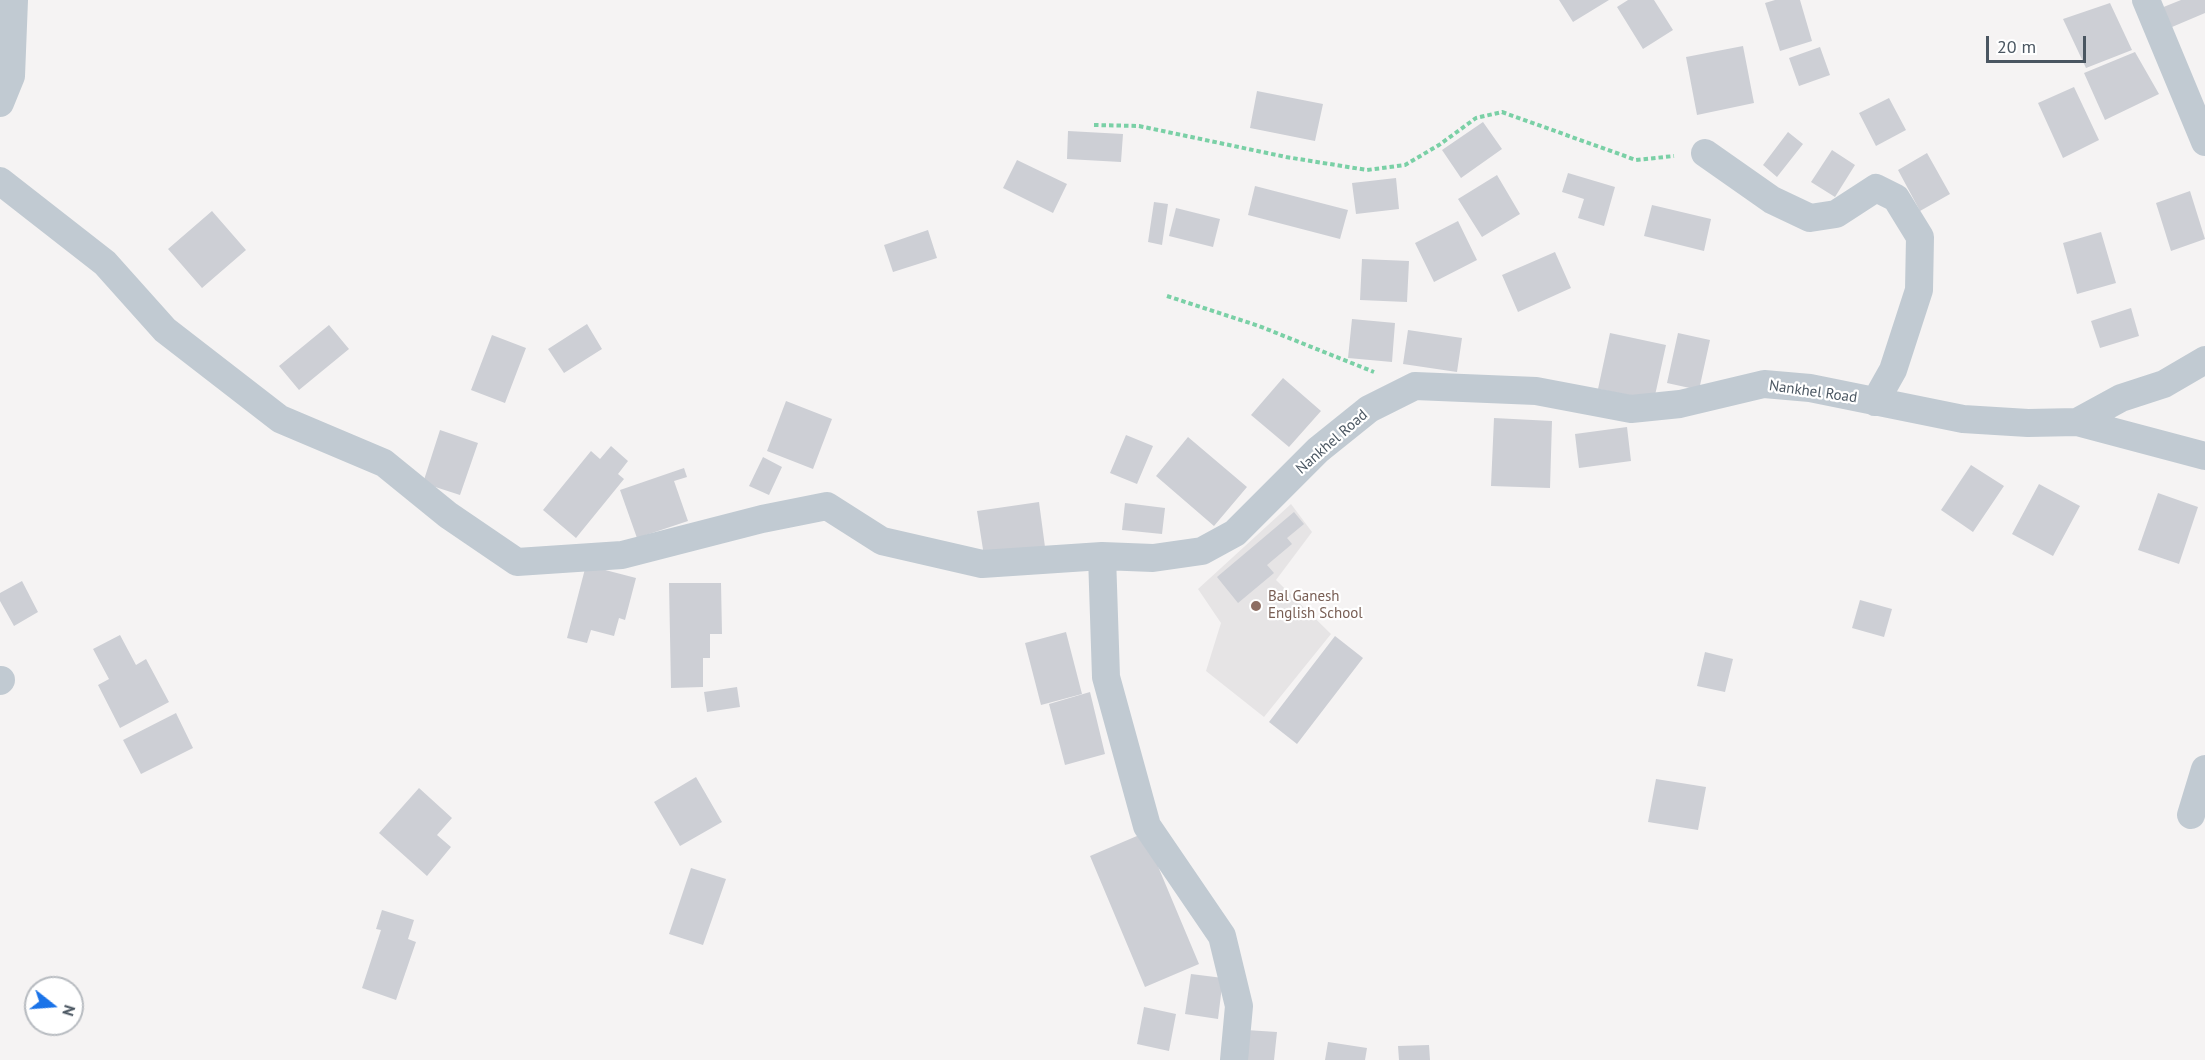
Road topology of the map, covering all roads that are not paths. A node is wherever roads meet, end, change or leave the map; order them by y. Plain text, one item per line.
1 (14, 0) edge
2 (2146, 0) edge
3 (0, 103) edge
4 (2205, 142) edge
5 (1705, 153) road end
6 (0, 181) edge
7 (2205, 360) edge
8 (1875, 402) junction
9 (2077, 422) junction
10 (2205, 456) edge
11 (1102, 556) junction
12 (2205, 769) edge
13 (2191, 815) dead end
14 (1234, 1060) edge

1 - 3 street
2 - 4 street
5 - 8 street
6 - 11 street, Nankhel Road
7 - 9 street, Nankhel Road
8 - 9 street, Nankhel Road
8 - 11 street, Nankhel Road
9 - 10 street
11 - 14 street
12 - 13 street

